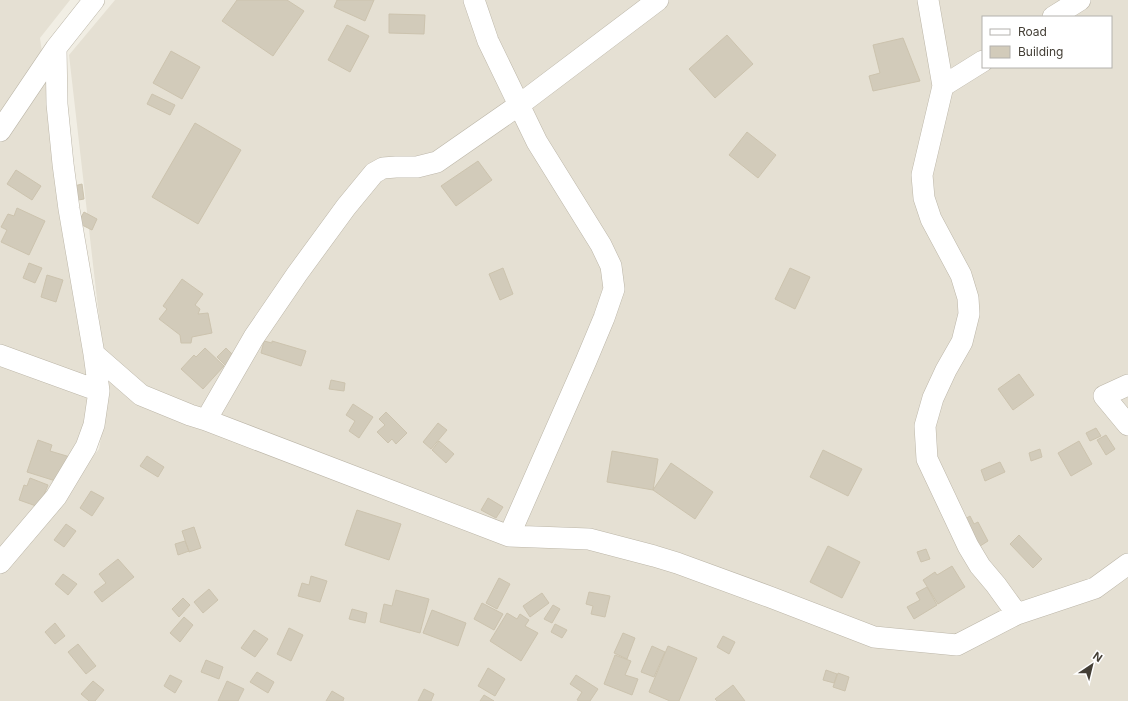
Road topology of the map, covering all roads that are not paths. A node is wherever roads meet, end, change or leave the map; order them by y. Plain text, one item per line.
1 (94, 0) edge
2 (474, 0) edge
3 (658, 0) edge
4 (928, 0) edge
5 (1080, 0) edge
6 (1055, 16) edge
7 (56, 48) junction
8 (982, 62) edge
9 (943, 86) junction
10 (519, 106) junction
11 (0, 131) edge
12 (94, 354) junction
13 (0, 355) edge
14 (1128, 385) edge
15 (100, 391) junction
16 (206, 420) junction
17 (1128, 425) edge
18 (508, 536) junction
19 (0, 563) edge
20 (1128, 564) edge
21 (1017, 614) junction

1 - 7 street
2 - 10 street
3 - 10 street
4 - 9 street
5 - 6 street
7 - 11 street
7 - 12 street
8 - 9 street
9 - 21 street
10 - 16 street
10 - 18 street
12 - 15 street
12 - 16 street
13 - 15 street
14 - 17 street
15 - 19 street
16 - 18 street
18 - 21 street
20 - 21 street

